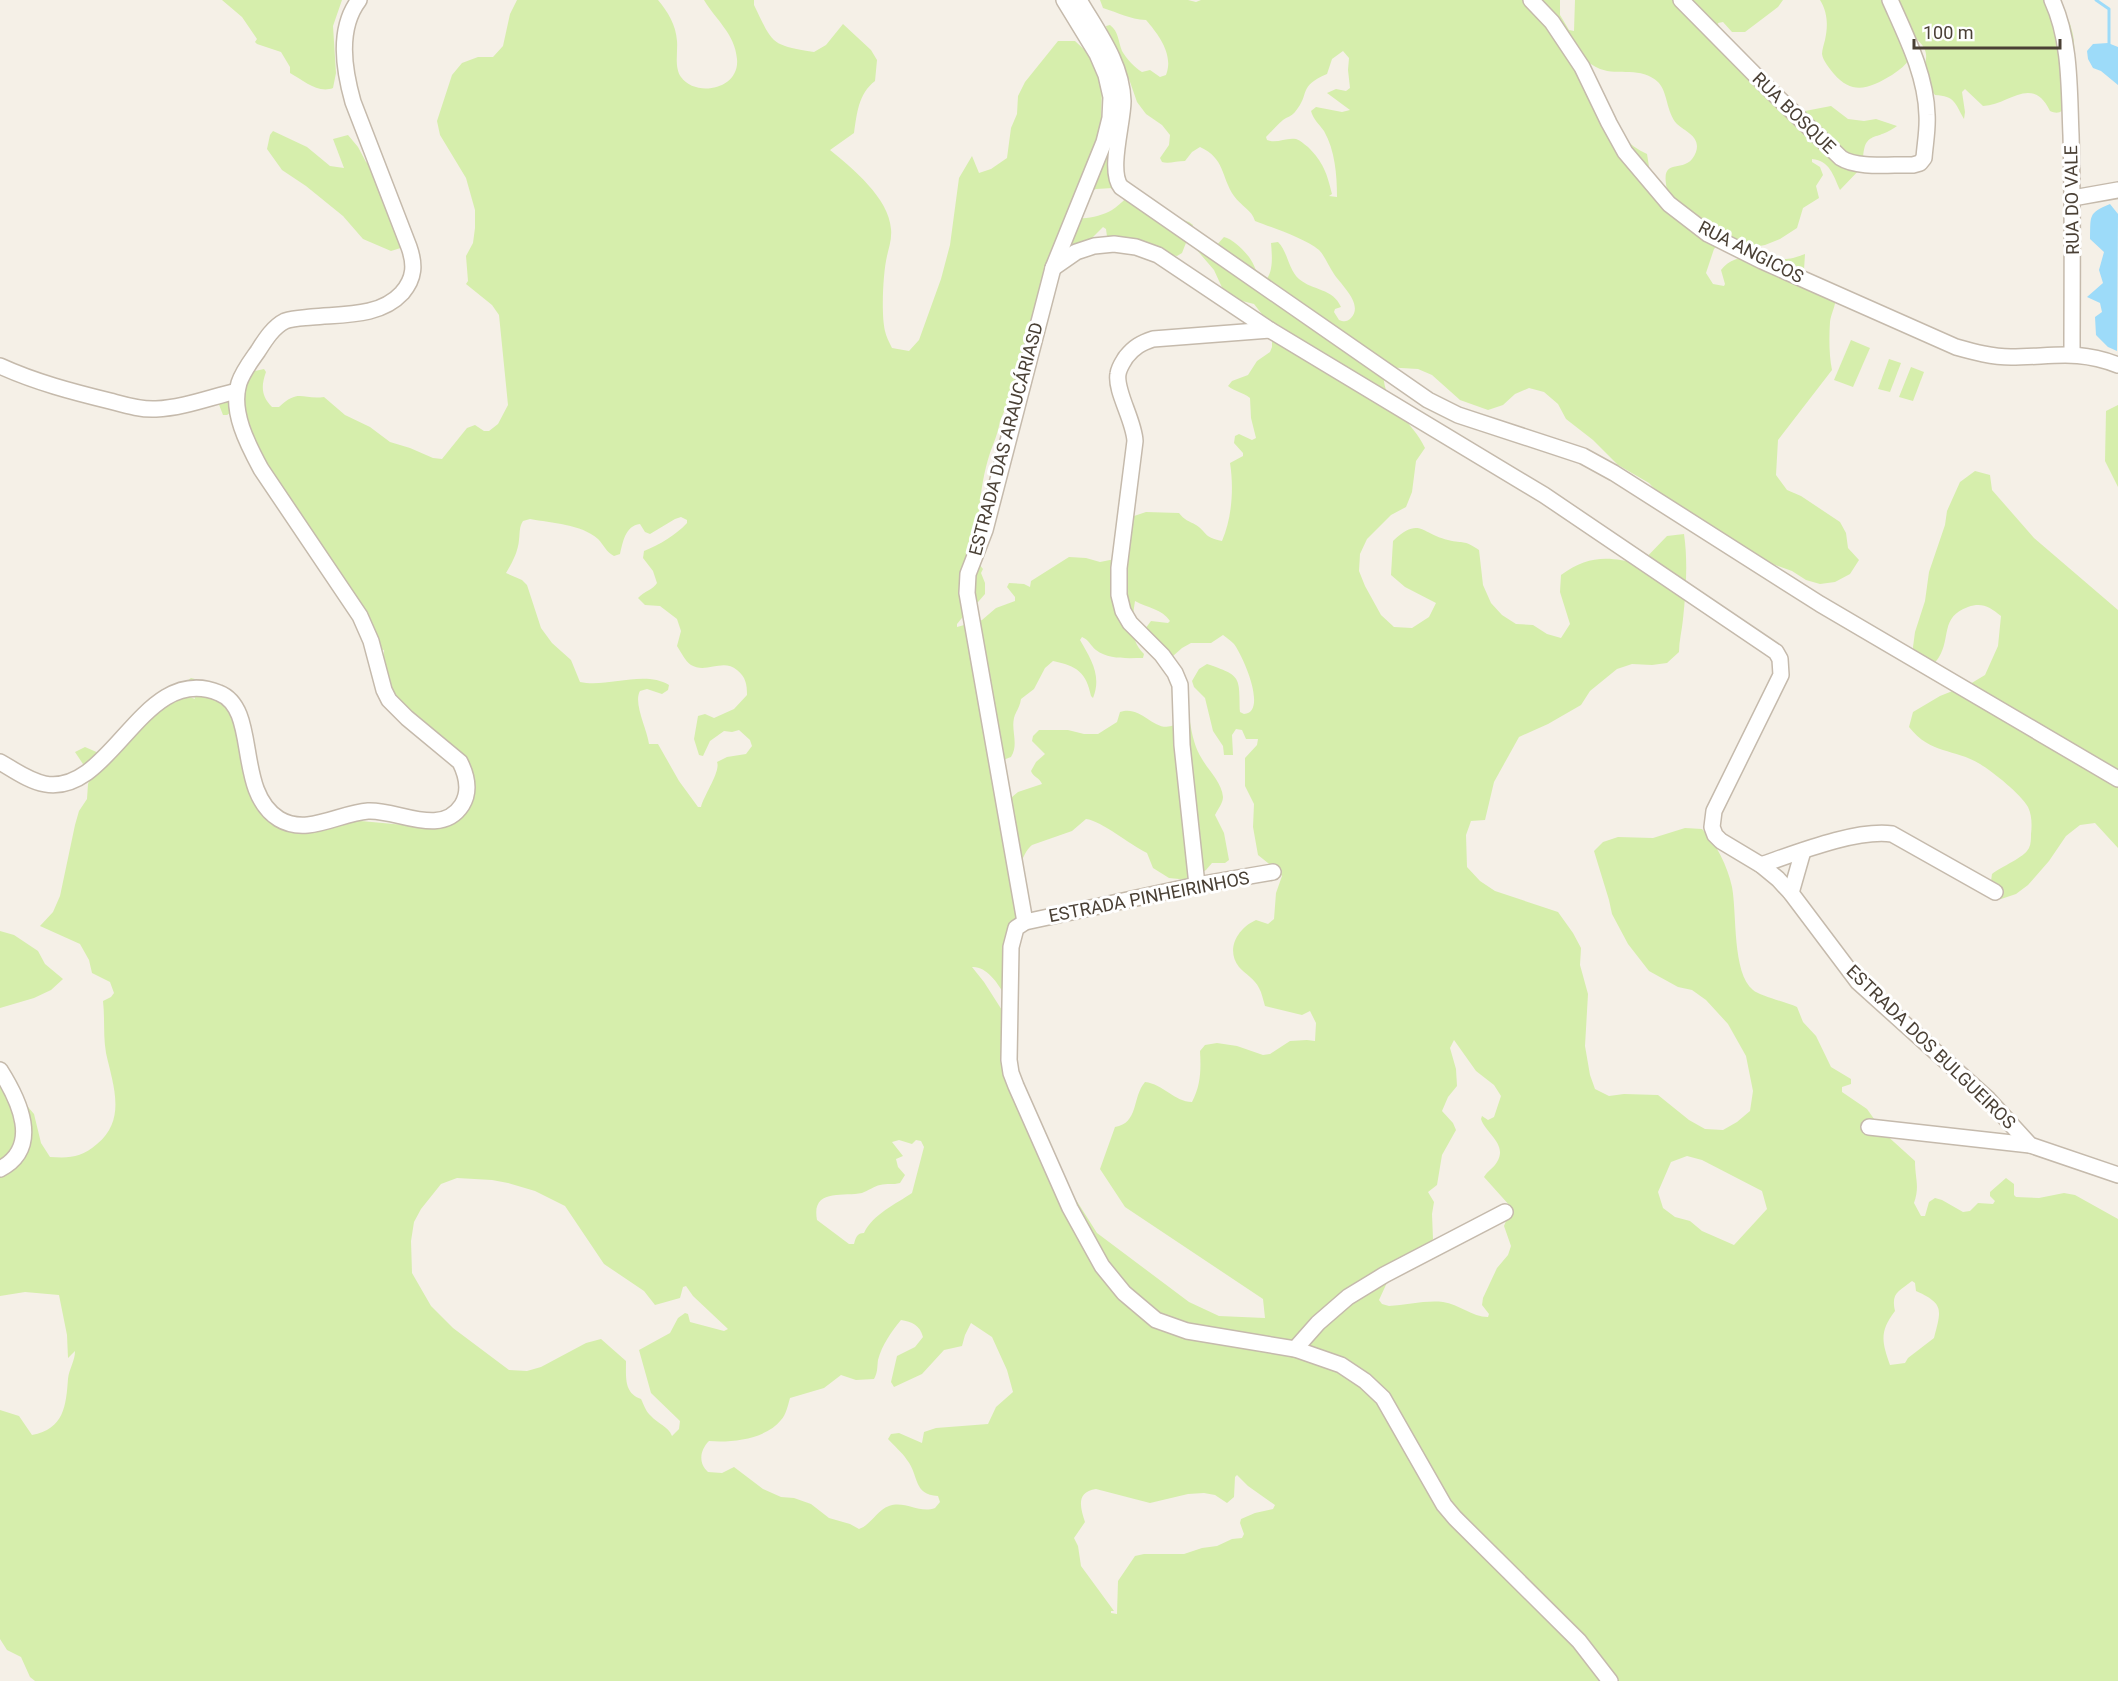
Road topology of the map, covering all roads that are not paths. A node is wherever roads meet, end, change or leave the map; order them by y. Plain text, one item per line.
1 (359, 0) edge
2 (1064, 0) edge
3 (1079, 0) edge
4 (1531, 0) edge
5 (1681, 0) edge
6 (1890, 0) edge
7 (2052, 0) edge
8 (2118, 190) edge
9 (2073, 198) junction
10 (1053, 268) junction
11 (1270, 330) junction
12 (2072, 354) junction
13 (2118, 365) edge
14 (0, 366) edge
15 (237, 391) junction
16 (0, 762) edge
17 (2118, 779) edge
18 (1803, 851) junction
19 (1761, 865) junction
20 (1273, 872) dead end
21 (1197, 885) junction
22 (1995, 892) dead end
23 (1791, 893) junction
24 (1024, 922) junction
25 (0, 1070) edge
26 (1869, 1127) dead end
27 (2030, 1145) junction
28 (0, 1169) edge
29 (2118, 1175) edge
30 (1505, 1212) dead end
31 (1295, 1349) junction
32 (1610, 1681) edge

1 - 15 street
2 - 10 street, ESTRADA DAS ARAUCÁRIASD
3 - 17 street
4 - 12 street, RUA ANGICOS
5 - 6 street, RUA BOSQUE
7 - 9 street, RUA DO VALE
8 - 9 street
9 - 12 street, RUA DO VALE
10 - 11 street
10 - 24 street, ESTRADA DAS ARAUCÁRIASD
11 - 19 street, ESTRADA DOS BULGUEIROS
11 - 21 street
12 - 13 street
14 - 15 street
15 - 16 street
18 - 19 street
18 - 22 street
18 - 23 street
19 - 23 street, ESTRADA DOS BULGUEIROS
20 - 21 street, ESTRADA PINHEIRINHOS
21 - 24 street, ESTRADA PINHEIRINHOS
23 - 27 street, ESTRADA DOS BULGUEIROS
24 - 31 street
25 - 28 street
26 - 27 street
27 - 29 street, ESTRADA DOS BULGUEIROS
30 - 31 street
31 - 32 street

